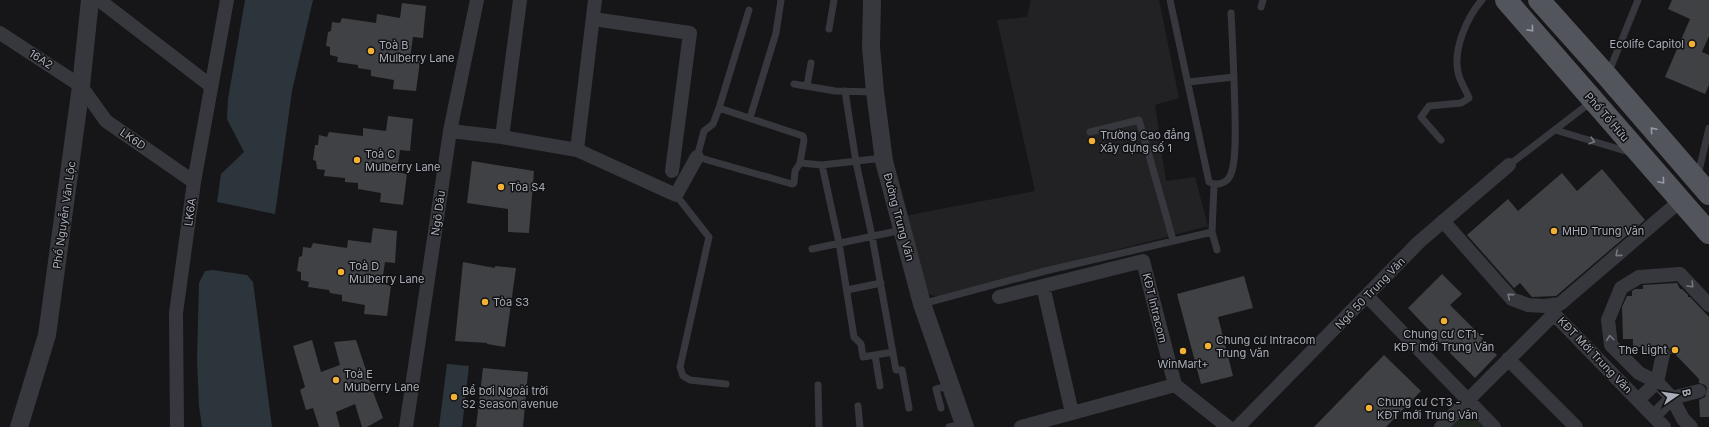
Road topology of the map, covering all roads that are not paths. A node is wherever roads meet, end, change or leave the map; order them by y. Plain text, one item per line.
1 (90, 0) edge
2 (99, 0) edge
3 (477, 0) edge
4 (520, 0) edge
5 (595, 0) edge
6 (781, 0) edge
7 (834, 0) edge
8 (872, 0) edge
9 (1170, 0) edge
10 (1482, 0) edge
11 (1506, 0) edge
12 (1539, 0) edge
13 (1638, 0) edge
14 (224, 2) edge
15 (750, 10) dead end
16 (1232, 13) dead end
17 (593, 19) junction
18 (829, 29) dead end
19 (0, 32) edge
20 (811, 64) dead end
21 (1607, 76) junction
22 (1234, 77) junction
23 (1188, 82) junction
24 (794, 84) dead end
25 (81, 86) junction
26 (212, 86) junction
27 (807, 86) junction
28 (845, 91) junction
29 (875, 92) junction
30 (1593, 100) junction
31 (719, 108) junction
32 (750, 118) junction
33 (1709, 128) edge
34 (450, 130) junction
35 (1555, 130) junction
36 (1090, 132) dead end
37 (502, 137) junction
38 (1441, 140) dead end
39 (577, 150) junction
40 (1640, 155) junction
41 (696, 157) junction
42 (885, 157) junction
43 (856, 162) junction
44 (800, 163) junction
45 (822, 165) junction
46 (1508, 166) joint
47 (672, 171) dead end
48 (194, 182) junction
49 (1214, 185) junction
50 (1703, 187) edge
51 (676, 195) junction
52 (1678, 199) junction
53 (1443, 221) junction
54 (902, 230) junction
55 (1212, 232) junction
56 (1709, 233) edge
57 (872, 236) junction
58 (1173, 240) junction
59 (839, 243) junction
60 (812, 249) dead end
61 (1216, 250) dead end
62 (881, 284) junction
63 (1043, 286) junction
64 (847, 290) junction
65 (1367, 296) junction
66 (999, 297) dead end
67 (922, 304) junction
68 (1709, 305) edge
69 (893, 352) junction
70 (875, 354) junction
71 (1663, 354) dead end
72 (1508, 359) junction
73 (1657, 382) junction
74 (726, 384) dead end
75 (818, 385) dead end
76 (1175, 385) junction
77 (880, 386) dead end
78 (949, 386) junction
79 (1699, 391) dead end
80 (1672, 398) junction
81 (1638, 400) junction
82 (1468, 401) junction
83 (858, 406) dead end
84 (909, 408) dead end
85 (941, 408) dead end
86 (1072, 413) junction
87 (1654, 416) junction
88 (959, 426) edge
89 (19, 427) edge
90 (177, 427) edge
91 (406, 427) edge
92 (819, 427) edge
93 (860, 427) edge
94 (1021, 427) edge
95 (1228, 427) edge
96 (1238, 427) edge
97 (1441, 427) edge
98 (1494, 427) edge
99 (1576, 427) edge
100 (1664, 427) edge
101 (1691, 427) edge

1 - 25 street, Phố Nguyễn Văn Lộc
2 - 26 street
3 - 34 street, Ngõ Dâu
4 - 37 street
5 - 17 street
6 - 32 lane
7 - 18 lane
8 - 29 street, Đường Trung Văn
9 - 23 lane
10 - 38 lane
11 -> 30 main road, Phố Tố Hữu
12 - 21 main road
13 - 21 lane
14 - 26 street, LK6A
15 - 31 lane
16 - 22 lane
17 - 39 street
17 - 47 street
19 - 25 street, 16A2
20 - 27 lane
50 -> 21 main road
22 - 23 lane
22 - 49 lane
23 - 49 lane
24 - 27 lane
25 - 48 street, LK6D
25 - 89 street, Phố Nguyễn Văn Lộc
26 - 48 street, LK6A
27 - 28 lane
28 - 29 lane
28 - 43 lane
29 - 42 street, Đường Trung Văn
30 - 35 lane
30 - 40 main road, Phố Tố Hữu
31 - 32 lane
31 - 41 lane
32 - 44 lane
33 - 50 lane
34 - 37 street
34 - 91 street, Ngõ Dâu
35 -> 40 lane
35 - 46 lane
36 - 58 lane
37 - 39 street
39 - 51 street
40 -> 52 main road, Phố Tố Hữu
41 - 44 lane
41 - 51 street
42 - 43 lane
42 - 54 street, Đường Trung Văn
43 - 45 lane
43 - 57 lane
44 - 45 lane
45 - 59 lane
46 - 53 street, Ngõ 50 Trung Văn
48 - 90 street, LK6A
49 - 55 lane
50 - 52 main road
51 - 74 lane
52 -> 53 street
52 - 56 main road, Phố Tố Hữu
53 - 65 street, Ngõ 50 Trung Văn
54 - 57 lane
54 - 67 street, Đường Trung Văn
55 - 58 lane
55 - 61 lane
57 - 59 lane
57 - 62 lane
58 - 67 lane
59 - 60 lane
59 - 64 lane
62 - 64 lane
62 - 69 lane
63 - 66 street, KĐT Intracom
63 - 76 street, KĐT Intracom
63 - 86 street
64 - 70 lane
65 - 82 street
65 - 96 street, Ngõ 50 Trung Văn
67 - 78 street, Đường Trung Văn
73 -> 68 street
69 - 70 lane
69 - 84 lane
70 - 77 lane
71 - 73 street
72 - 81 street, KĐT Mới Trung Văn
72 - 82 street, KĐT Mới Trung Văn
72 - 99 street
73 - 80 street
73 - 81 street
75 - 92 lane
76 - 86 street
76 - 95 street
78 - 85 lane
78 - 88 street, Đường Trung Văn
79 - 80 street
80 - 87 street
80 - 101 street
81 - 87 street, KĐT Mới Trung Văn
82 - 97 street, KĐT Mới Trung Văn
82 - 98 street
83 - 93 lane
86 - 94 street
87 - 100 street, KĐT Mới Trung Văn

